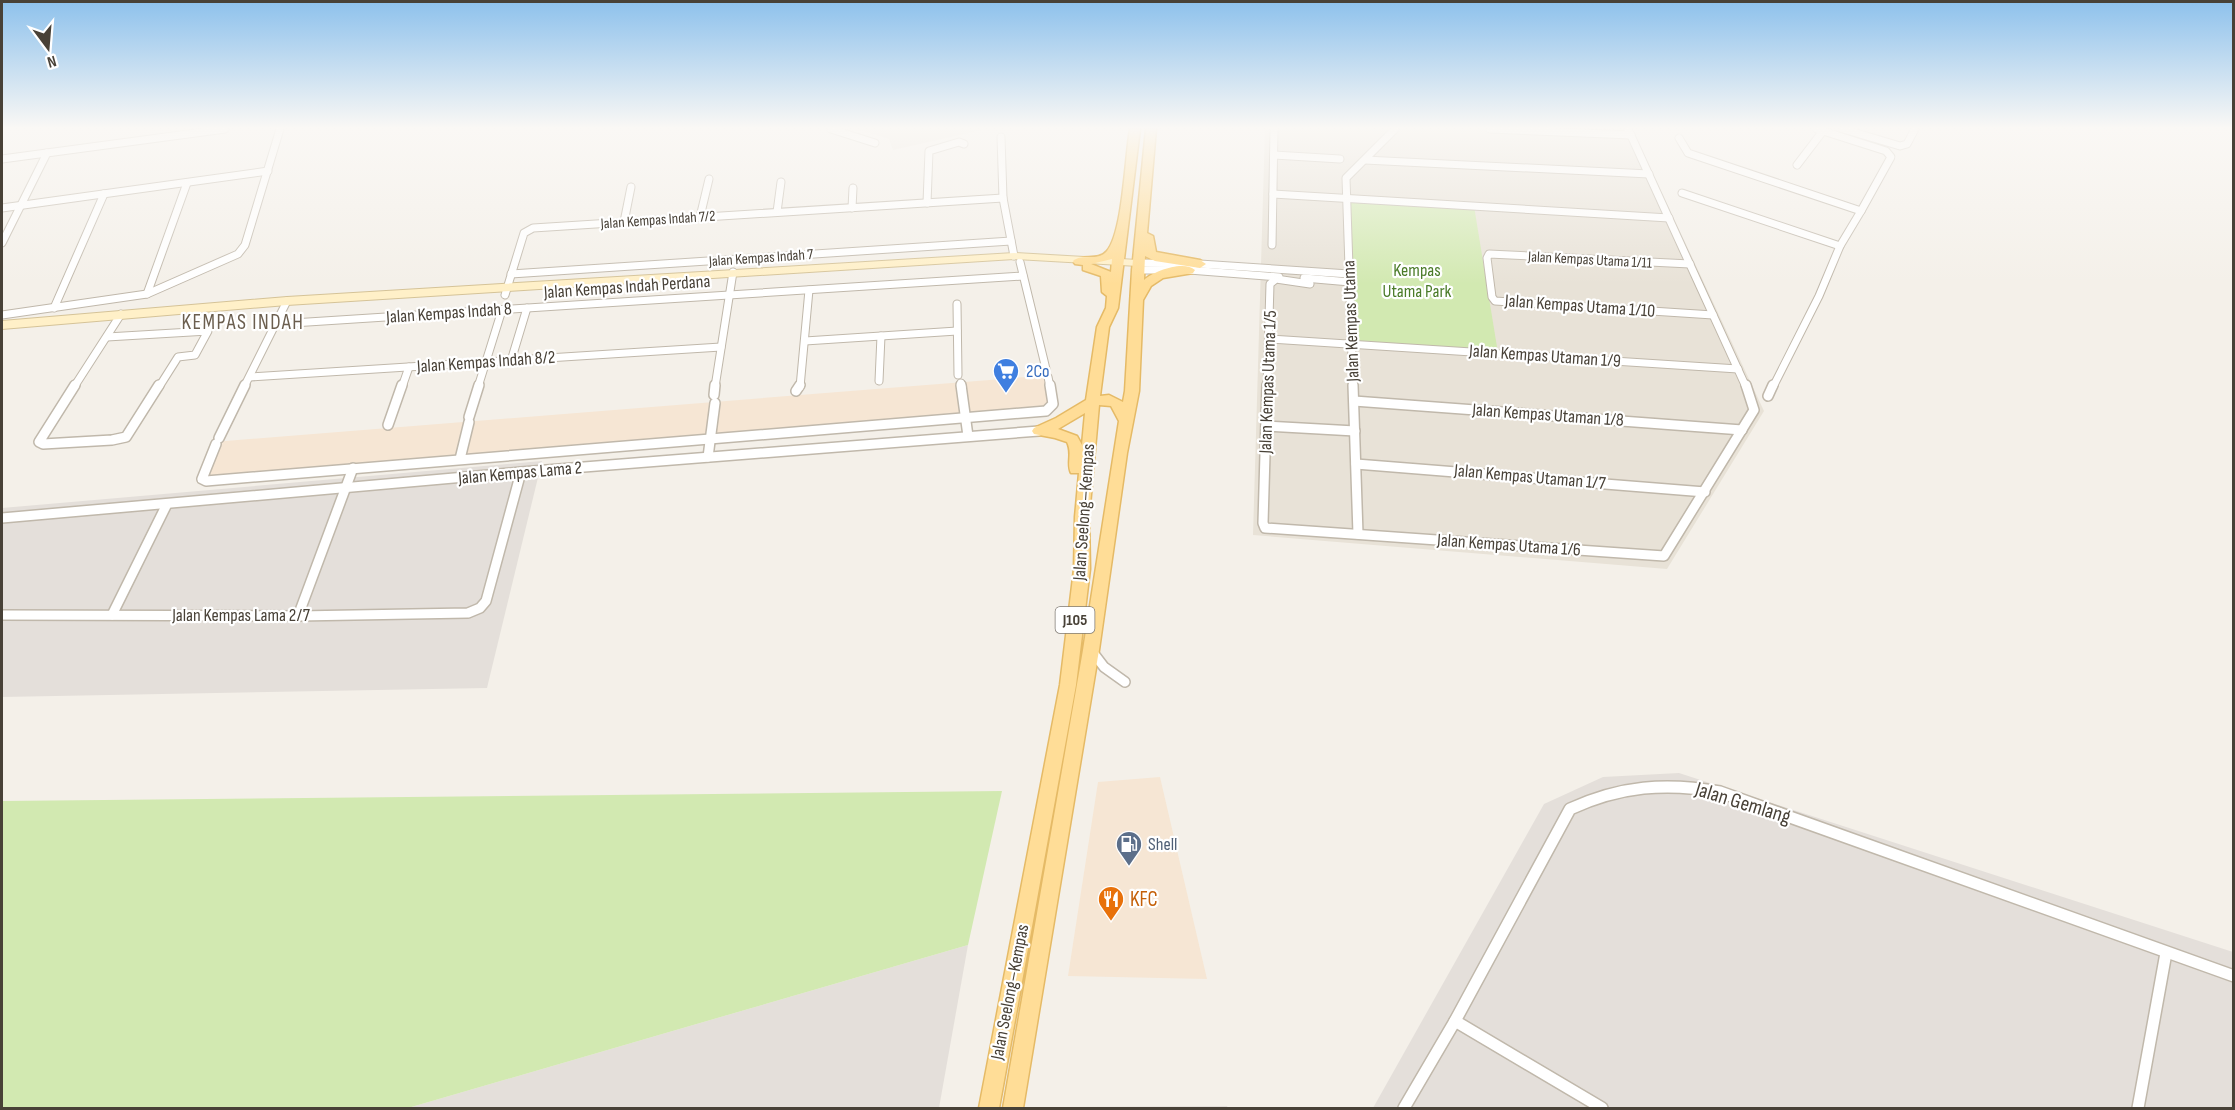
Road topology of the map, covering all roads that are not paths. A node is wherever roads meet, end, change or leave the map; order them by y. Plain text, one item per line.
1 (32, 181) edge
2 (202, 181) edge
3 (265, 181) edge
4 (709, 181) edge
5 (928, 181) edge
6 (1002, 181) edge
7 (1128, 181) edge
8 (1145, 181) edge
9 (1151, 181) edge
10 (1273, 181) edge
11 (1346, 181) edge
12 (1652, 181) edge
13 (1771, 181) edge
14 (1878, 181) edge
15 (782, 182) dead end
16 (187, 183) junction
17 (631, 187) dead end
18 (854, 189) dead end
19 (1682, 193) dead end
20 (104, 194) junction
21 (1273, 194) junction
22 (1003, 198) junction
23 (1347, 198) junction
24 (927, 203) junction
25 (19, 205) junction
26 (2, 208) edge
27 (852, 208) junction
28 (1124, 211) junction
29 (1861, 211) junction
30 (777, 212) junction
31 (700, 217) junction
32 (1669, 218) junction
33 (624, 222) junction
34 (1011, 241) junction
35 (2, 243) edge
36 (1272, 245) dead end
37 (1840, 246) junction
38 (1489, 254) joint
39 (1017, 259) junction
40 (1083, 264) junction
41 (1690, 264) junction
42 (1118, 266) junction
43 (1138, 267) junction
44 (1194, 267) junction
45 (511, 274) junction
46 (732, 276) junction
47 (1023, 276) junction
48 (1350, 278) junction
49 (1311, 284) dead end
50 (809, 290) junction
51 (507, 291) junction
52 (147, 294) junction
53 (729, 295) junction
54 (957, 304) dead end
55 (1136, 305) junction
56 (286, 306) junction
57 (54, 308) junction
58 (527, 308) junction
59 (502, 310) junction
60 (2, 315) edge
61 (1713, 315) junction
62 (119, 318) junction
63 (277, 324) junction
64 (2, 325) edge
65 (1103, 327) junction
66 (957, 331) junction
67 (2, 332) edge
68 (881, 336) junction
69 (107, 337) junction
70 (1270, 339) junction
71 (805, 341) junction
72 (1352, 344) junction
73 (722, 347) junction
74 (511, 361) junction
75 (486, 362) junction
76 (409, 367) junction
77 (1738, 369) junction
78 (250, 377) junction
79 (879, 381) dead end
80 (796, 391) dead end
81 (1768, 396) dead end
82 (1094, 400) junction
83 (1354, 401) junction
84 (966, 417) junction
85 (1126, 421) junction
86 (388, 425) dead end
87 (1266, 426) junction
88 (1742, 430) junction
89 (1039, 431) junction
90 (1355, 431) junction
91 (968, 436) junction
92 (711, 439) junction
93 (708, 458) junction
94 (459, 459) junction
95 (1356, 464) junction
96 (353, 468) junction
97 (521, 472) junction
98 (345, 488) junction
99 (1705, 492) junction
100 (167, 504) junction
101 (1082, 517) junction
102 (2, 518) edge
103 (1263, 523) joint
104 (1358, 534) junction
105 (2, 615) edge
106 (112, 615) junction
107 (298, 616) junction
108 (1091, 650) junction
109 (1125, 682) dead end
110 (2166, 953) junction
111 (2234, 976) edge
112 (1455, 1021) junction
113 (989, 1108) edge
114 (1013, 1108) edge
115 (1404, 1108) edge
116 (1602, 1108) edge
117 (2138, 1108) edge

1 - 25 street
2 - 16 street
3 - 52 street
4 - 31 street
5 - 24 street
6 - 22 street
7 - 28 main road, Jalan Seelong–Kempas / J105
8 - 43 main road, Jalan Seelong–Kempas / J105
9 - 44 main road
10 - 21 street
11 - 23 street, Jalan Kempas Utama
12 - 32 street
13 - 29 street
14 - 29 street
15 - 30 street
16 - 20 street
16 - 52 street
17 - 33 street
18 - 27 street
19 - 37 street
20 - 25 street
20 - 57 street
21 - 23 street
21 - 36 street
22 - 24 street, Jalan Kempas Indah 7/2
22 - 34 street
23 - 32 street
23 - 48 street, Jalan Kempas Utama
24 - 27 street, Jalan Kempas Indah 7/2
25 - 26 street
25 - 35 street
27 - 30 street, Jalan Kempas Indah 7/2
28 - 40 main road
28 - 42 main road, Jalan Seelong–Kempas / J105
29 - 37 street
30 - 31 street, Jalan Kempas Indah 7/2
31 - 33 street, Jalan Kempas Indah 7/2
32 - 41 street
33 - 45 street, Jalan Kempas Indah 7/2
34 - 39 street
34 - 45 street, Jalan Kempas Indah 7
37 - 81 street
38 - 41 street, Jalan Kempas Utama 1/11
38 - 61 street, Jalan Kempas Utama 1/10
39 - 40 street, Jalan Kempas Indah Perdana
39 - 46 street, Jalan Kempas Indah Perdana
39 - 47 street
40 - 42 street, Jalan Kempas Indah Perdana
40 - 65 main road
41 - 61 street
42 - 43 street, Jalan Kempas Indah Perdana
42 - 65 main road, Jalan Seelong–Kempas / J105
43 - 44 street
43 - 44 street
43 - 55 main road, Jalan Seelong–Kempas / J105
44 - 48 street
44 - 48 street
44 - 55 main road
45 - 51 street, Jalan Kempas Indah 7/2
46 - 51 street, Jalan Kempas Indah Perdana
46 - 53 street
47 - 50 street, Jalan Kempas Indah 8
47 - 84 street
48 - 72 street, Jalan Kempas Utama
49 - 70 street, Jalan Kempas Utama 1/5
50 - 53 street, Jalan Kempas Indah 8
50 - 71 street
51 - 56 street, Jalan Kempas Indah Perdana
52 - 57 street
53 - 58 street, Jalan Kempas Indah 8
53 - 73 street
54 - 66 street
55 - 85 main road, Jalan Seelong–Kempas / J105
56 - 62 street, Jalan Kempas Indah Perdana
56 - 63 street
57 - 60 street
58 - 59 street, Jalan Kempas Indah 8
58 - 74 street
59 - 63 street, Jalan Kempas Indah 8
59 - 75 street
61 - 77 street
62 - 64 street
62 - 67 street
62 - 69 street
63 - 78 street
65 - 82 main road, Jalan Seelong–Kempas / J105
66 - 68 street
66 - 84 street
68 - 71 street
68 - 79 street
69 - 69 street
70 - 72 street, Jalan Kempas Utaman 1/9
70 - 87 street, Jalan Kempas Utama 1/5
71 - 80 street
72 - 77 street, Jalan Kempas Utaman 1/9
72 - 83 street, Jalan Kempas Utama
73 - 74 street, Jalan Kempas Indah 8/2
73 - 92 street
74 - 75 street, Jalan Kempas Indah 8/2
75 - 76 street, Jalan Kempas Indah 8/2
75 - 94 street
76 - 78 street, Jalan Kempas Indah 8/2
76 - 86 street
77 - 88 street
78 - 96 street
82 - 85 main road
82 - 89 main road
82 - 101 main road, Jalan Seelong–Kempas / J105
83 - 88 street, Jalan Kempas Utaman 1/8
83 - 90 street, Jalan Kempas Utama
84 - 91 street
84 - 92 street
85 - 108 main road, Jalan Seelong–Kempas / J105
87 - 90 street
87 - 103 street, Jalan Kempas Utama 1/5
88 - 99 street
89 - 91 street, Jalan Kempas Lama 2
89 - 101 main road
90 - 95 street, Jalan Kempas Utama
91 - 93 street, Jalan Kempas Lama 2
92 - 93 street
92 - 94 street
93 - 97 street, Jalan Kempas Lama 2
94 - 96 street
95 - 99 street, Jalan Kempas Utaman 1/7
95 - 104 street, Jalan Kempas Utama
96 - 98 street
97 - 98 street, Jalan Kempas Lama 2
97 - 107 street, Jalan Kempas Lama 2/7
98 - 100 street, Jalan Kempas Lama 2
98 - 107 street
99 - 104 street, Jalan Kempas Utama 1/6
100 - 102 street, Jalan Kempas Lama 2
100 - 106 street
101 - 113 main road, Jalan Seelong–Kempas / J105
103 - 104 street, Jalan Kempas Utama 1/6
105 - 106 street, Jalan Kempas Lama 2/7
106 - 107 street, Jalan Kempas Lama 2/7
108 - 109 street
108 - 114 main road, Jalan Seelong–Kempas / J105
110 - 111 street, Jalan Gemlang
110 - 112 street, Jalan Gemlang
110 - 117 street
112 - 115 street, Jalan Gemlang
112 - 116 street

